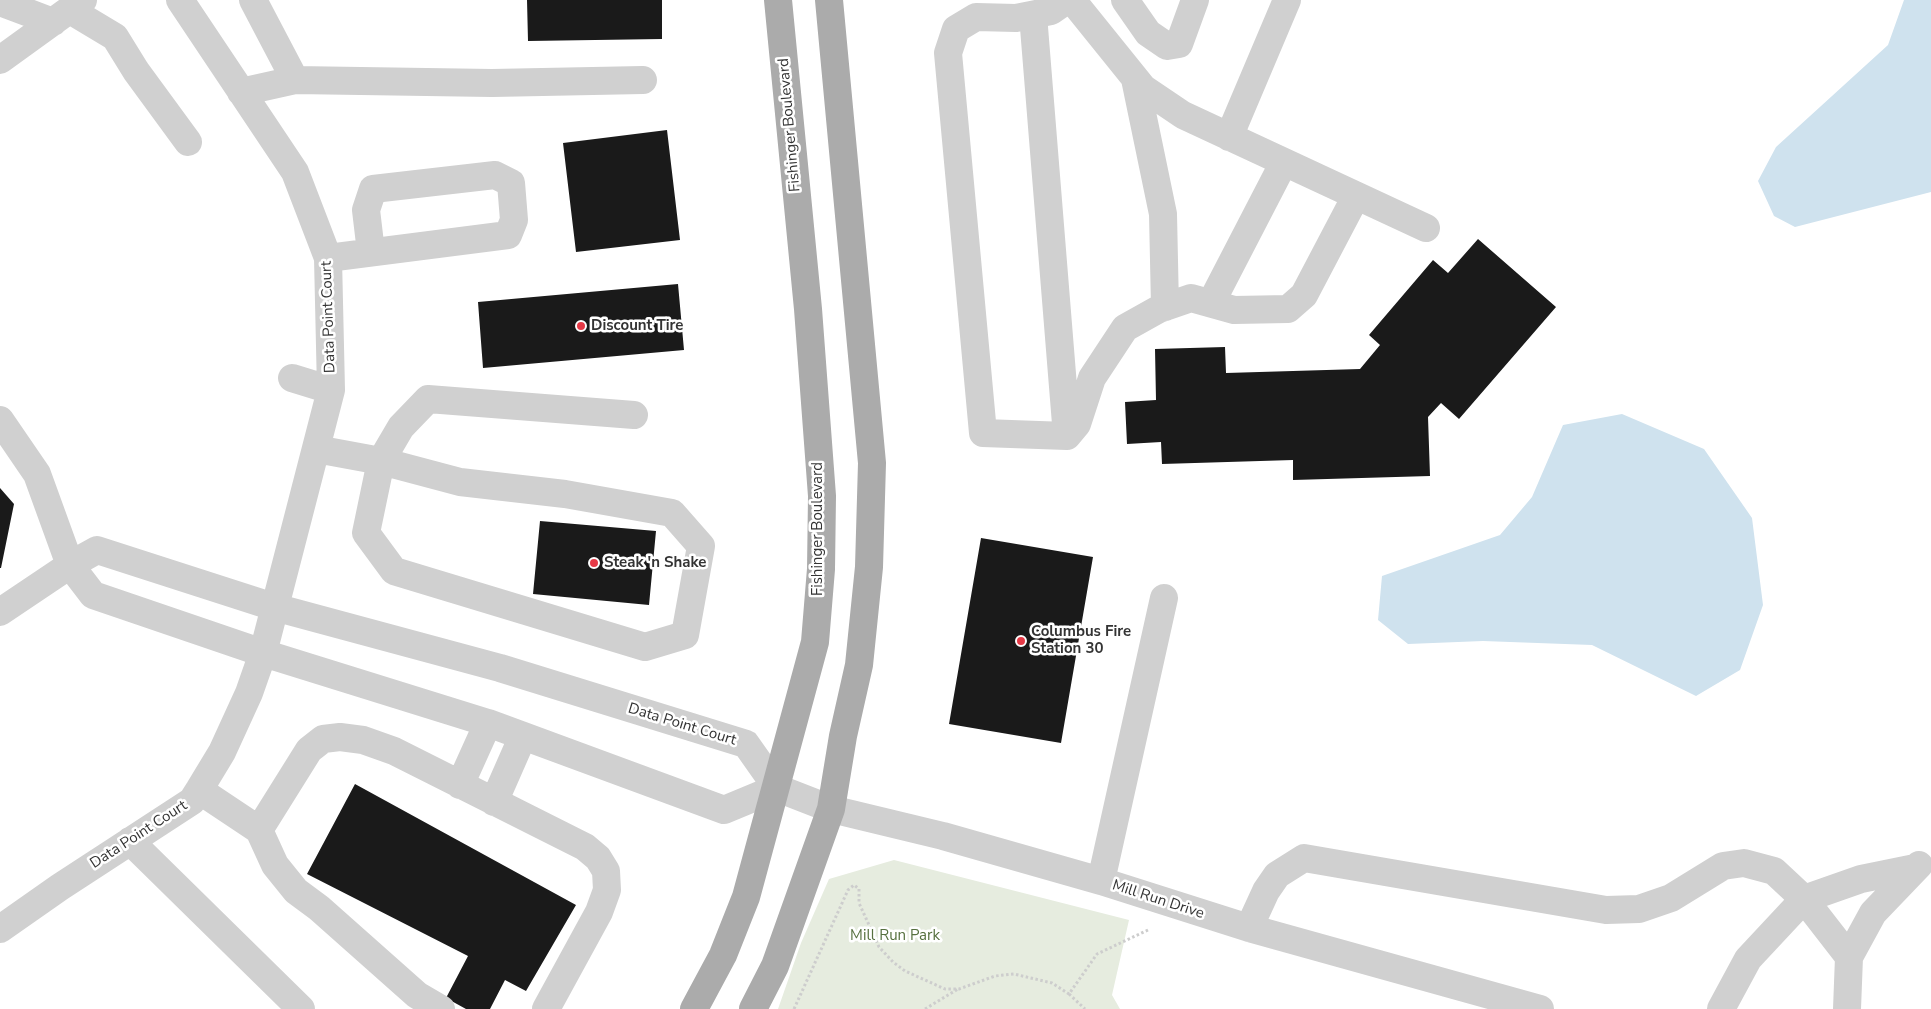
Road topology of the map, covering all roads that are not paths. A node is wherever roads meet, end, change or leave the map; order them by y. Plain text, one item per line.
1 (180, 0) edge
2 (253, 0) edge
3 (778, 0) edge
4 (829, 0) edge
5 (1067, 0) edge
6 (1072, 0) edge
7 (1125, 0) edge
8 (1195, 0) edge
9 (1287, 0) edge
10 (0, 2) edge
11 (69, 11) edge
12 (1033, 15) junction
13 (0, 60) edge
14 (1135, 79) junction
15 (295, 80) junction
16 (643, 80) dead end
17 (241, 92) junction
18 (1229, 137) junction
19 (188, 142) dead end
20 (1284, 162) junction
21 (1356, 196) junction
22 (1426, 228) dead end
23 (371, 252) junction
24 (328, 258) junction
25 (1211, 303) junction
26 (1165, 307) junction
27 (292, 378) dead end
28 (331, 390) junction
29 (634, 415) dead end
30 (0, 420) edge
31 (1067, 436) junction
32 (316, 449) junction
33 (381, 461) junction
34 (70, 564) junction
35 (1164, 598) dead end
36 (274, 607) junction
37 (0, 612) edge
38 (263, 653) junction
39 (488, 723) junction
40 (522, 736) junction
41 (460, 785) junction
42 (777, 788) junction
43 (199, 790) junction
44 (494, 802) junction
45 (831, 809) junction
46 (259, 830) junction
47 (130, 841) junction
48 (1923, 863) edge
49 (1101, 882) junction
50 (1804, 899) junction
51 (1249, 928) junction
52 (0, 929) edge
53 (1849, 957) junction
54 (301, 1009) edge
55 (441, 1009) edge
56 (546, 1009) edge
57 (694, 1009) edge
58 (753, 1009) edge
59 (1540, 1009) edge
60 (1721, 1009) edge
61 (1847, 1009) edge

1 - 17 street, Data Point Court
2 - 15 street
3 - 42 main road, Fishinger Boulevard
4 - 45 main road
5 - 12 street
6 - 14 street
7 - 8 street
9 - 18 street
10 - 11 street
11 - 13 street
11 - 19 street
12 - 31 street
12 - 31 street
14 - 18 street
14 - 26 street
15 - 16 street
15 - 17 street
17 - 24 street, Data Point Court
18 - 20 street
20 - 21 street
20 - 25 street
21 - 22 street
21 - 25 street
23 - 23 street
23 - 24 street
24 - 28 street, Data Point Court
25 - 26 street
26 - 31 street
27 - 28 street
28 - 32 street, Data Point Court
29 - 33 street
30 - 34 street
32 - 33 street
32 - 36 street, Data Point Court
33 - 33 street
34 - 36 street
34 - 37 street
34 - 38 street
35 - 49 street
36 - 38 street, Data Point Court
36 - 42 street, Data Point Court
38 - 39 street
38 - 43 street, Data Point Court
39 - 40 street
39 - 41 street
40 - 42 street
40 - 44 street
41 - 44 street
41 - 46 street
42 - 45 street, Mill Run Drive
42 - 57 main road, Fishinger Boulevard
43 - 46 street
43 - 47 street, Data Point Court
44 - 56 street
45 - 49 street, Mill Run Drive
45 - 58 main road
46 - 55 street
47 - 52 street, Data Point Court
47 - 54 street
48 - 50 street
48 - 53 street
49 - 51 street, Mill Run Drive
50 - 51 street
50 - 53 street
50 - 60 street
51 - 59 street, Mill Run Drive
53 - 61 street

